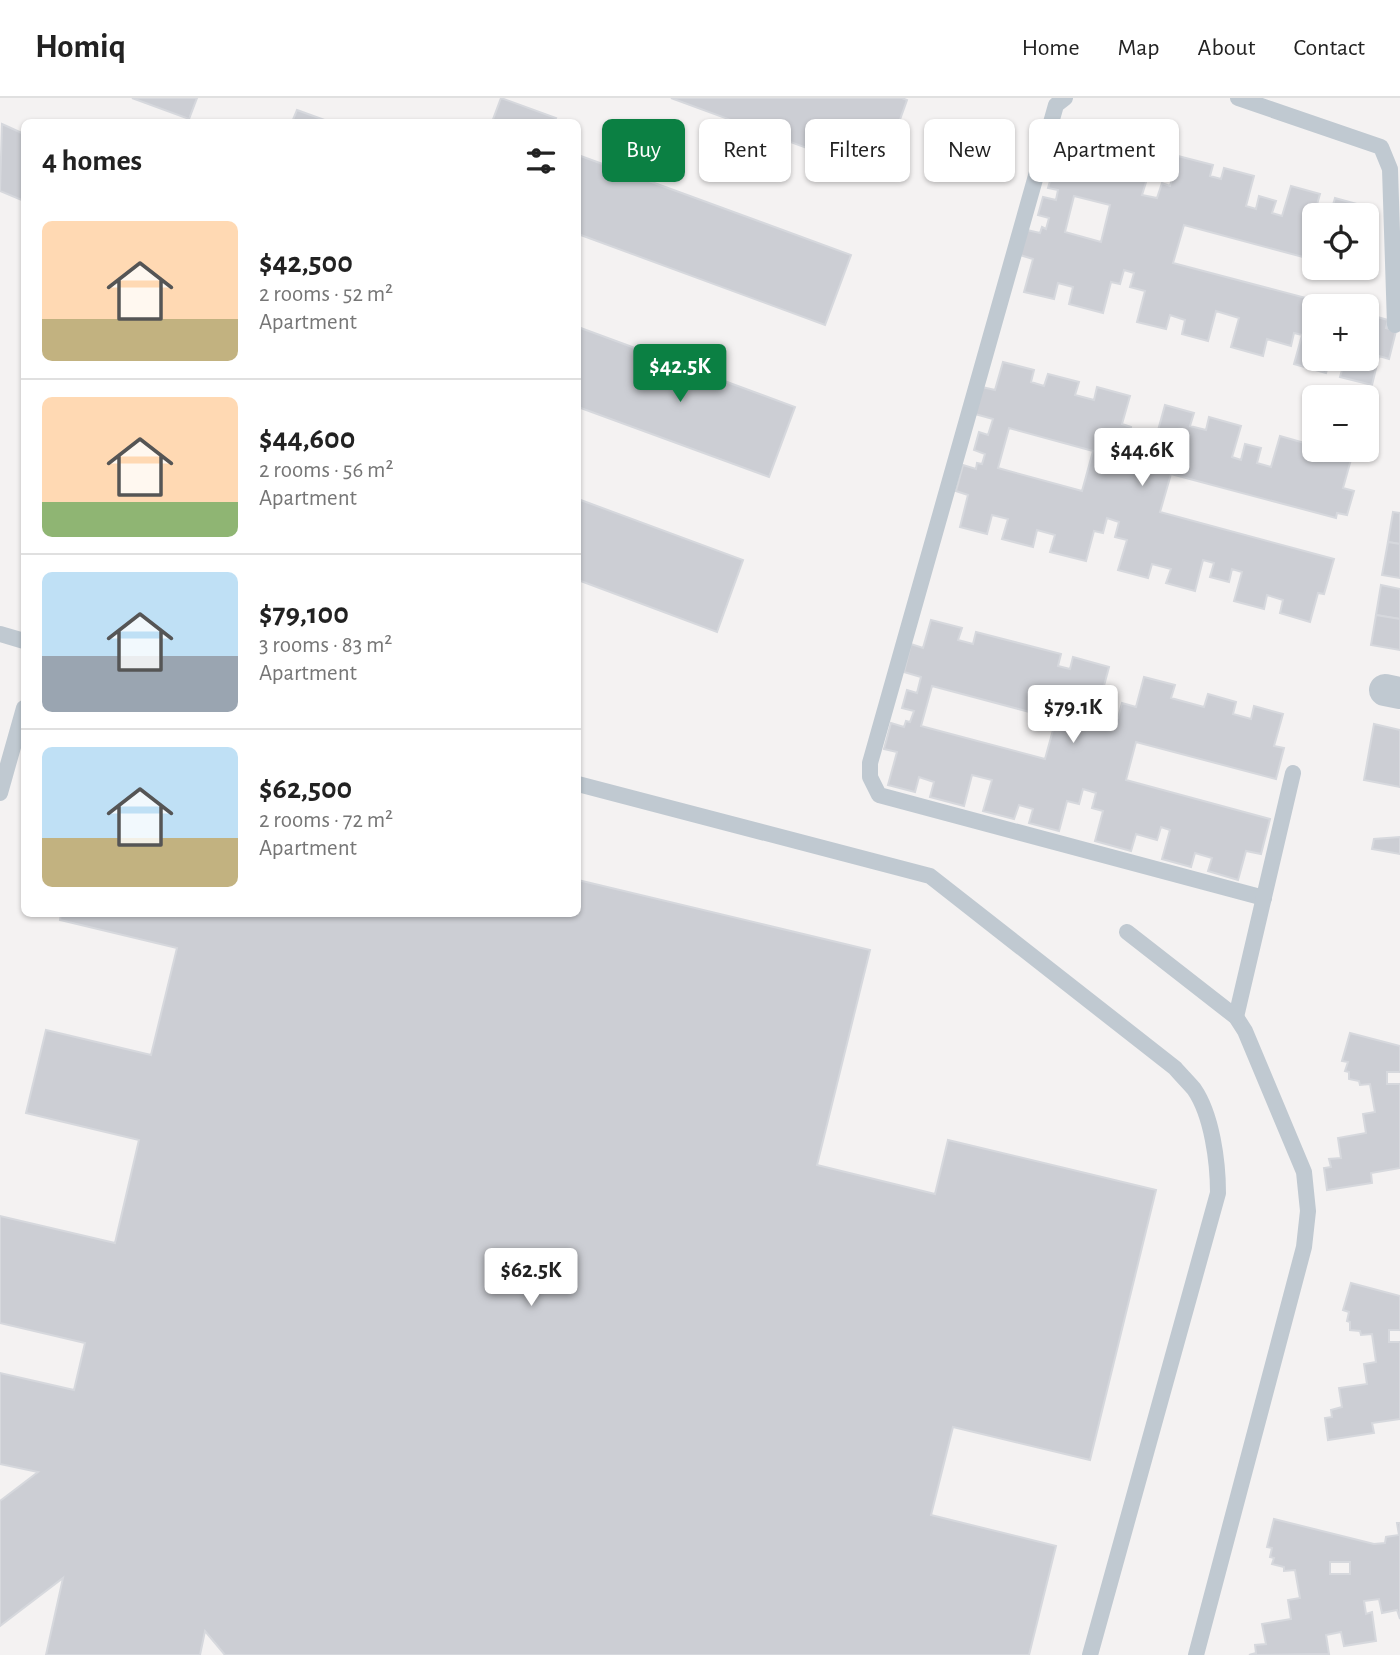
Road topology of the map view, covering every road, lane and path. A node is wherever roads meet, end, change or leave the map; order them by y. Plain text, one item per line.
1 (1065, 98) edge
2 (1238, 98) edge
3 (1395, 325) dead end
4 (0, 634) edge
5 (21, 640) edge
6 (21, 719) edge
7 (1293, 773) dead end
8 (581, 785) edge
9 (0, 793) edge
10 (1264, 898) junction
11 (1127, 932) dead end
12 (1236, 1017) junction
13 (1090, 1655) edge
14 (1196, 1655) edge

1 - 10 lane
2 - 3 lane
4 - 5 lane
6 - 9 lane
7 - 10 lane
8 - 13 lane
10 - 12 lane
11 - 12 lane
12 - 14 lane

